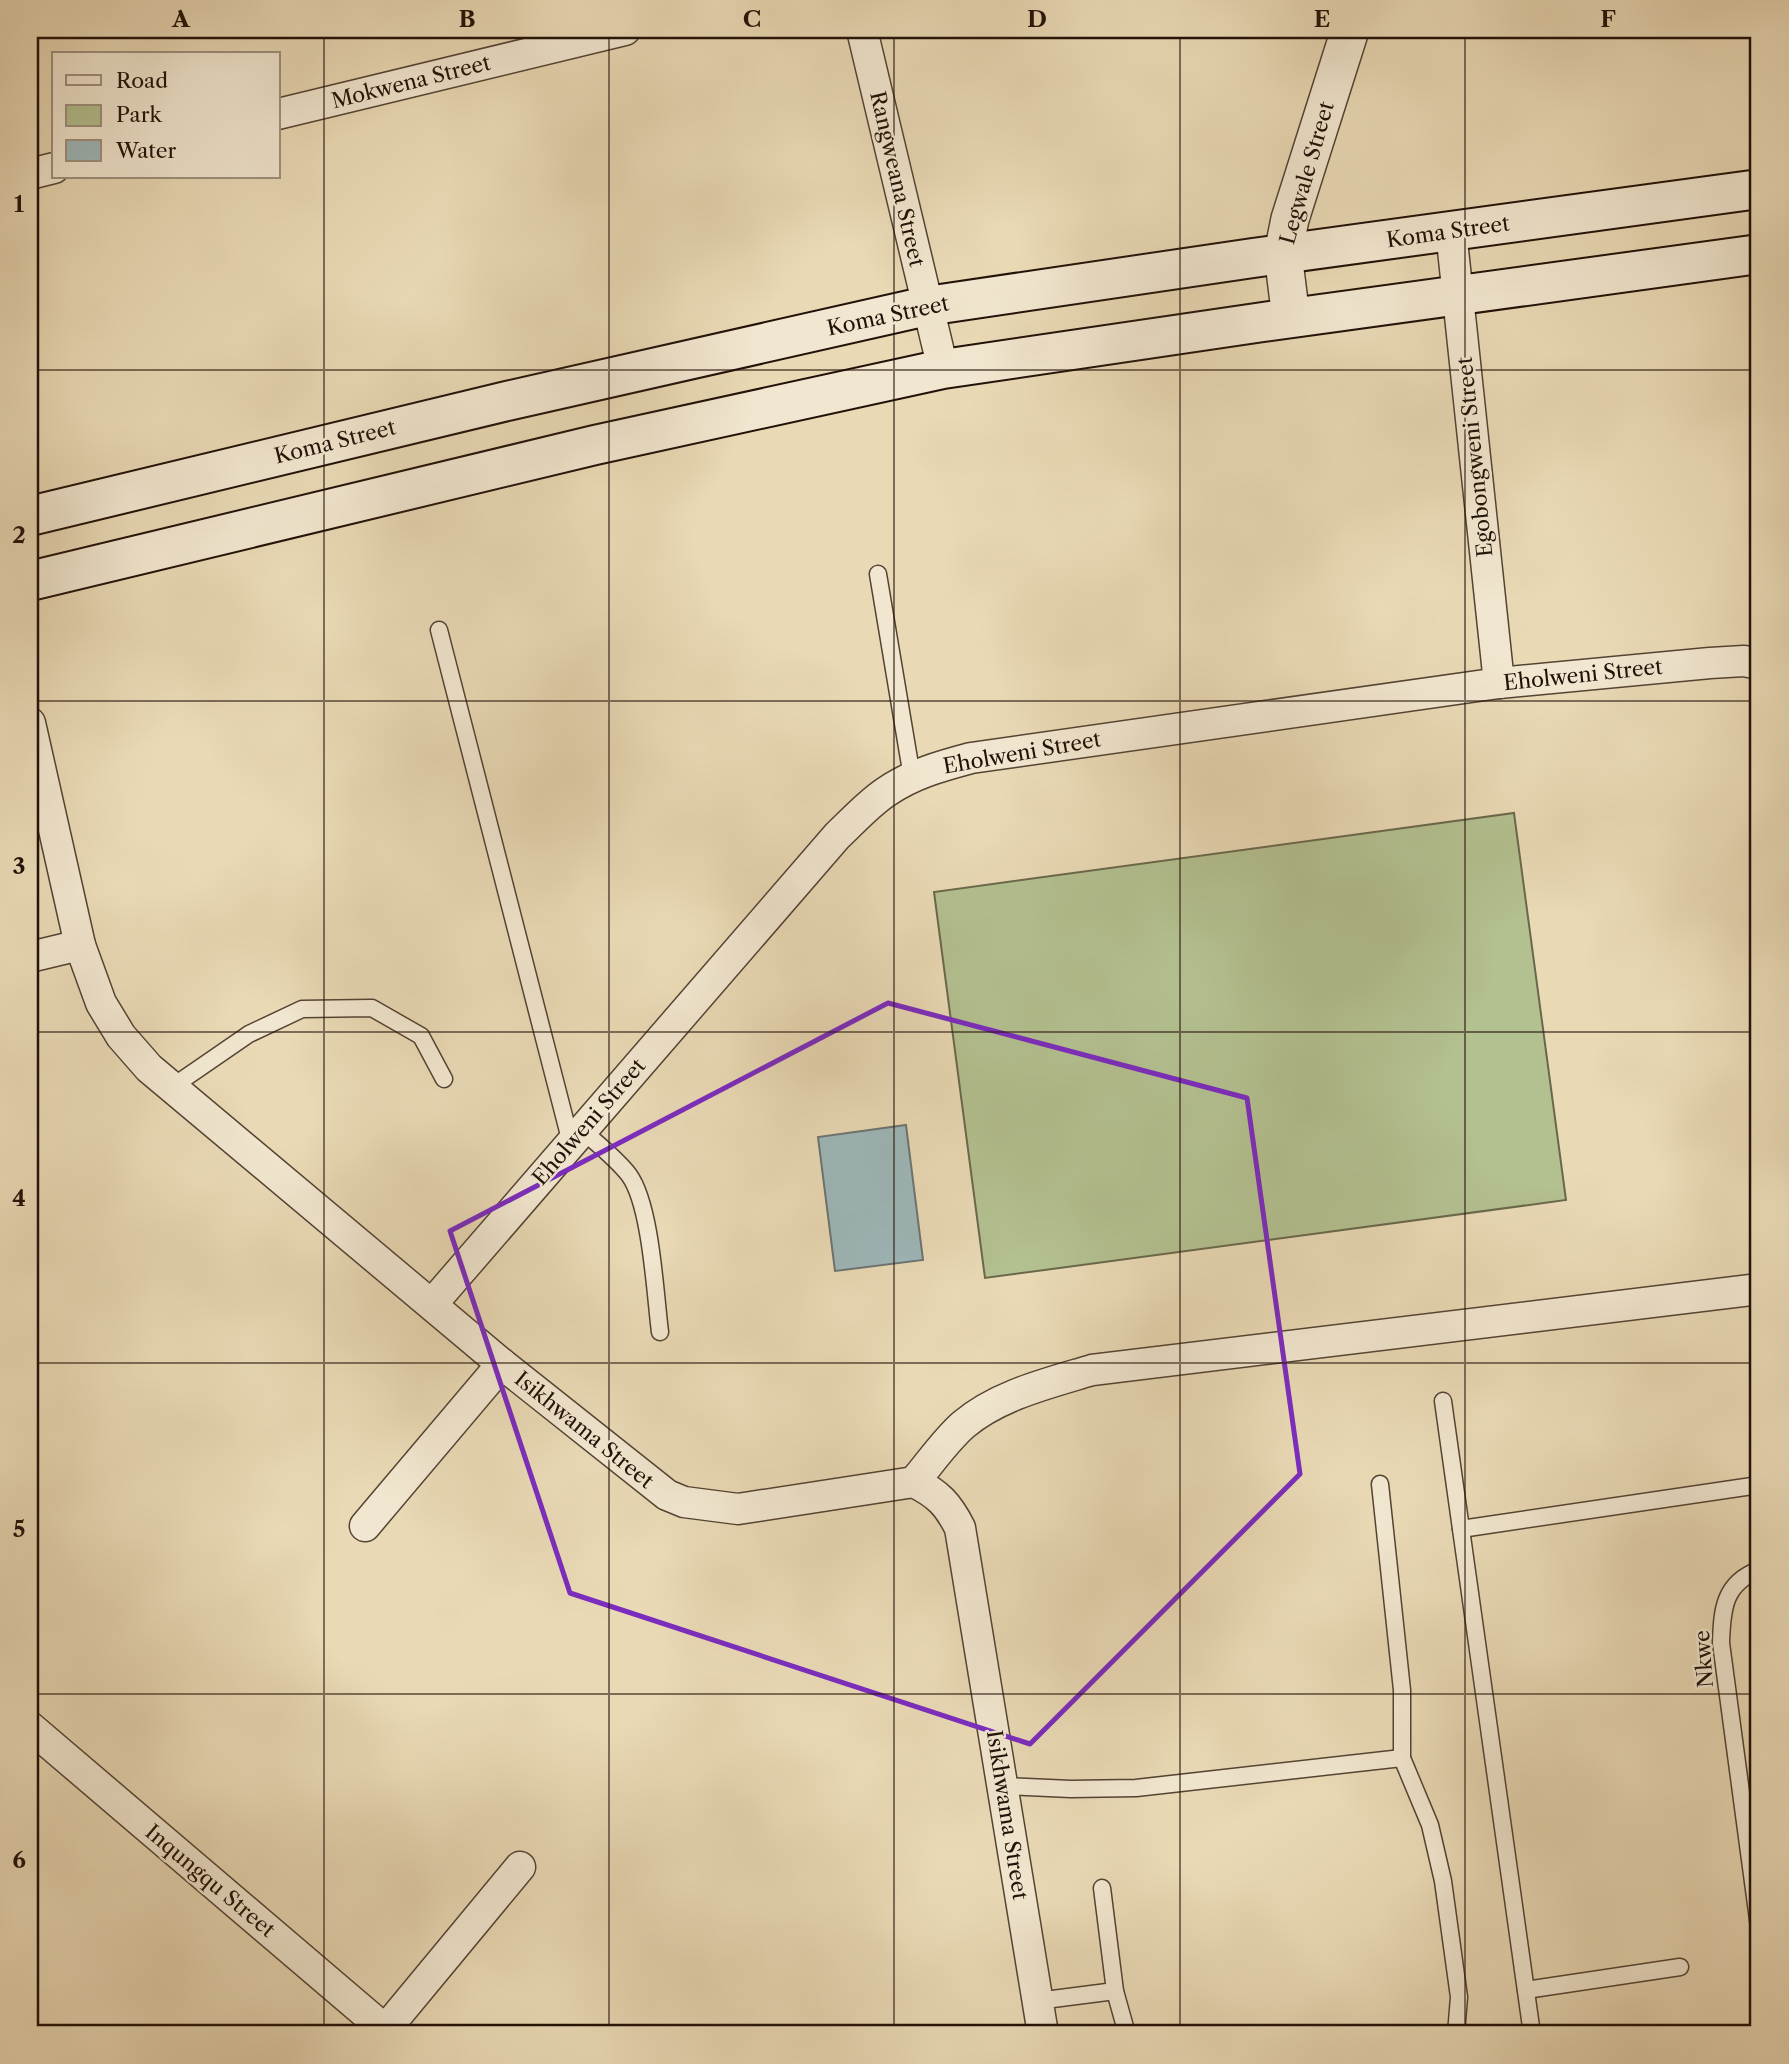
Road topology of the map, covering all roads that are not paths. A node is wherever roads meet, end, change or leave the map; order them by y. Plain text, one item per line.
1 (625, 30) edge
2 (862, 30) edge
3 (1350, 30) edge
4 (280, 114) edge
5 (52, 168) edge
6 (30, 174) edge
7 (1759, 189) edge
8 (1451, 231) junction
9 (1283, 254) junction
10 (1759, 254) edge
11 (1457, 296) junction
12 (927, 306) junction
13 (1290, 318) junction
14 (943, 369) junction
15 (30, 516) edge
16 (878, 574) dead end
17 (30, 581) edge
18 (439, 631) dead end
19 (1759, 664) edge
20 (1499, 683) junction
21 (30, 723) edge
22 (912, 777) junction
23 (80, 945) junction
24 (30, 957) edge
25 (444, 1079) dead end
26 (172, 1087) junction
27 (576, 1136) junction
28 (1759, 1289) edge
29 (432, 1304) junction
30 (660, 1332) dead end
31 (502, 1364) junction
32 (1443, 1401) dead end
33 (914, 1482) junction
34 (1380, 1485) dead end
35 (1759, 1485) edge
36 (365, 1526) dead end
37 (1461, 1530) junction
38 (1759, 1570) edge
39 (30, 1727) edge
40 (1402, 1758) junction
41 (1003, 1786) junction
42 (520, 1867) dead end
43 (1102, 1888) dead end
44 (1759, 1927) edge
45 (1680, 1967) dead end
46 (1526, 1990) junction
47 (1115, 1991) junction
48 (1037, 2001) junction
49 (387, 2032) edge
50 (1043, 2034) edge
51 (1127, 2034) edge
52 (1456, 2034) edge
53 (1532, 2034) edge

1 - 4 street, Mokwena Street
2 - 12 street, Rangweana Street
3 - 9 street, Legwale Street
5 - 6 street
7 - 8 main road, Koma Street
8 - 9 main road, Koma Street
8 - 11 street, Egobongweni Street
9 - 12 main road, Koma Street
9 - 13 street, Legwale Street
10 - 11 main road
11 - 13 main road
11 - 20 street, Egobongweni Street
12 - 14 street, Rangweana Street
12 - 15 main road, Koma Street
13 - 14 main road
14 - 17 main road
16 - 22 lane
18 - 27 lane
19 - 20 street, Eholweni Street
20 - 22 street, Eholweni Street
21 - 23 street, Isikhwama Street
22 - 27 street, Eholweni Street
23 - 24 street
23 - 26 street, Isikhwama Street
25 - 26 lane
26 - 29 street, Isikhwama Street
27 - 29 street, Eholweni Street
27 - 30 lane
28 - 33 street
29 - 31 street, Isikhwama Street
31 - 33 street, Isikhwama Street
31 - 36 street
32 - 37 lane
33 - 41 street, Isikhwama Street
34 - 40 lane
35 - 37 lane
37 - 46 lane
38 - 44 lane, Nkwe
39 - 49 street, Inqungqu Street
40 - 41 lane
40 - 52 lane
41 - 48 street, Isikhwama Street
42 - 49 street
43 - 47 lane
45 - 46 lane
46 - 53 lane
47 - 48 lane
47 - 51 lane
48 - 50 street, Isikhwama Street

